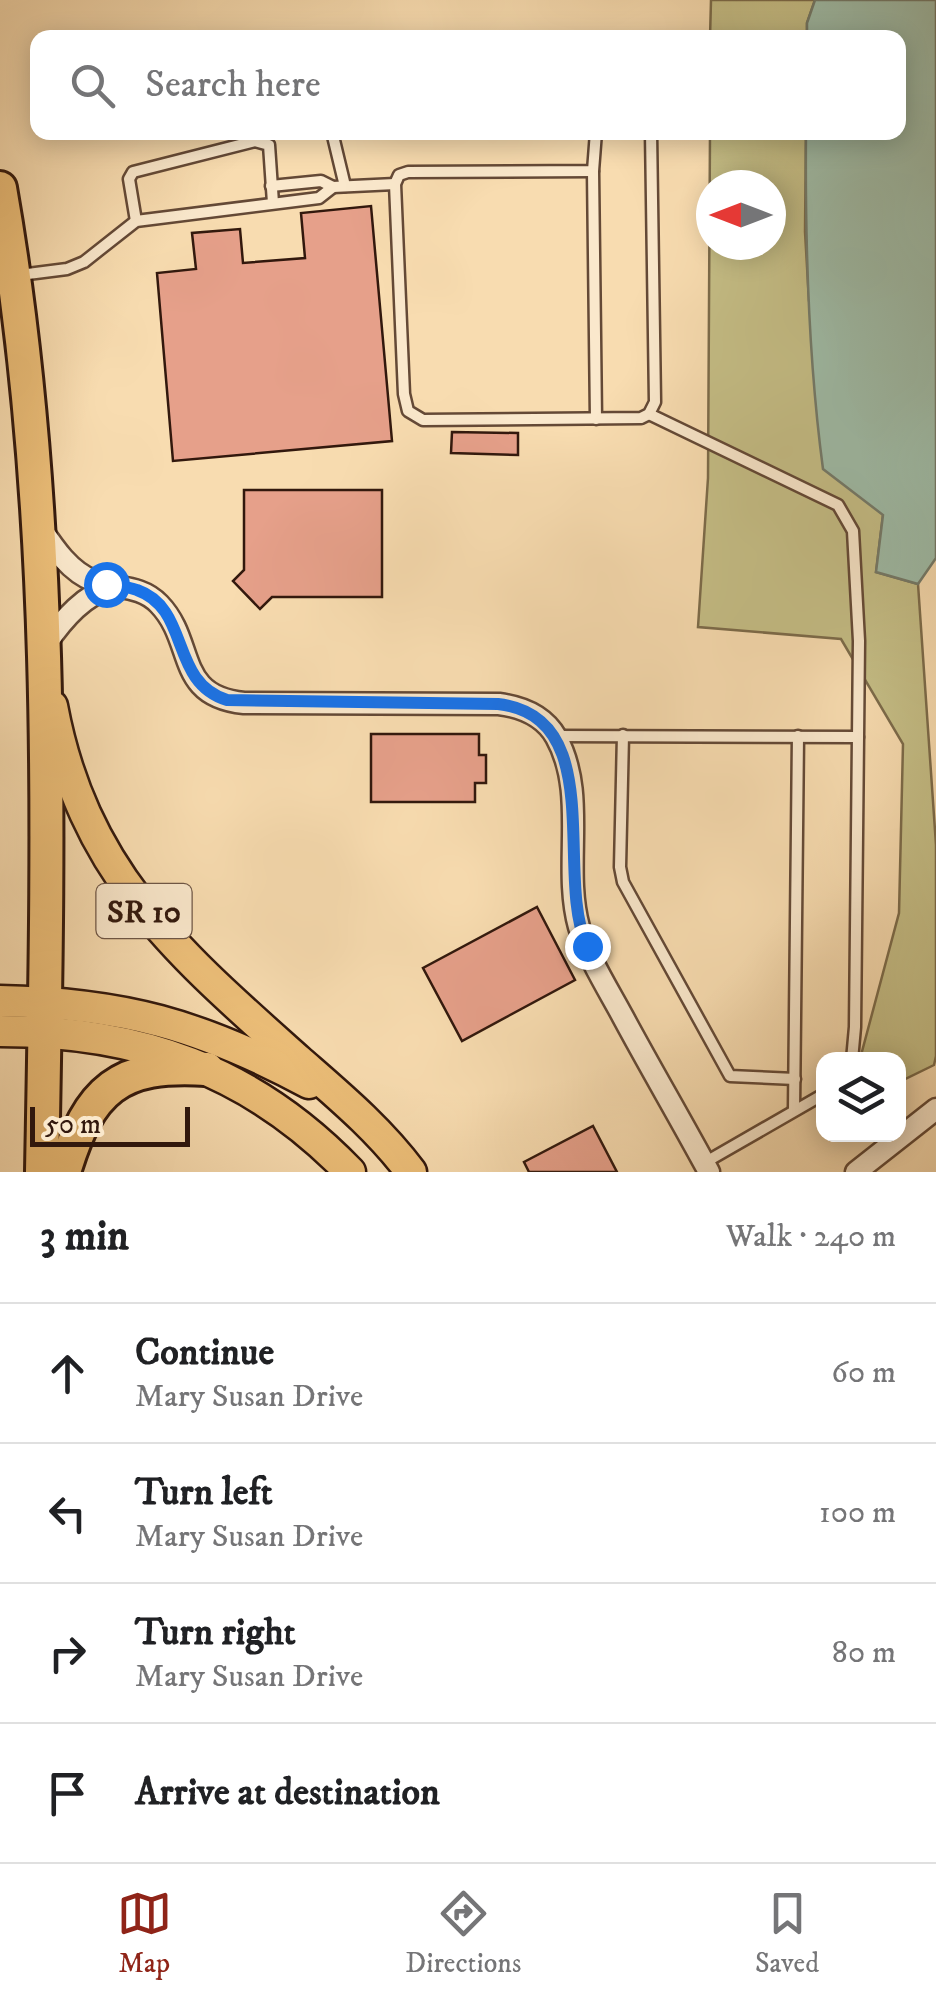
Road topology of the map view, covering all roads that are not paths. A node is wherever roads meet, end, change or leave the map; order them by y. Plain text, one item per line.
1 (333, 140) edge
2 (595, 140) edge
3 (651, 140) edge
4 (593, 170) junction
5 (395, 184) junction
6 (271, 186) junction
7 (339, 186) junction
8 (0, 188) edge
9 (273, 203) junction
10 (136, 221) junction
11 (14, 276) junction
12 (648, 414) junction
13 (596, 418) junction
14 (40, 527) junction
15 (114, 586) junction
16 (46, 644) junction
17 (623, 735) junction
18 (556, 736) junction
19 (798, 736) junction
20 (858, 737) junction
21 (0, 1002) edge
22 (45, 1016) junction
23 (0, 1031) edge
24 (853, 1052) edge
25 (207, 1069) junction
26 (795, 1079) junction
27 (816, 1098) edge
28 (936, 1108) edge
29 (354, 1109) junction
30 (794, 1110) junction
31 (706, 1167) edge
32 (42, 1172) edge
33 (64, 1172) edge
34 (350, 1172) edge
35 (411, 1172) edge
36 (856, 1172) edge

1 - 7 lane
2 - 4 lane
3 - 12 lane
4 - 5 lane
4 - 13 lane
5 - 7 lane
5 - 13 lane
6 - 7 lane
6 - 9 lane
6 - 10 lane
7 - 9 lane
8 - 11 highway, SR 10
9 - 10 lane
10 - 11 lane
11 - 14 highway, SR 10
12 - 13 lane
12 - 20 lane
14 - 15 street
14 - 16 highway, SR 10
15 - 16 street
15 - 18 street
16 - 22 highway
16 - 29 main road, SR 10
17 - 18 lane
17 - 19 lane
17 - 26 lane
18 - 31 street
19 - 20 lane
19 - 26 lane
20 - 24 lane
21 - 22 main road
22 - 23 main road
22 - 25 main road
22 - 29 main road
22 - 32 highway
25 - 33 highway
25 - 34 main road
26 - 30 lane
27 - 30 lane
28 - 36 street
29 - 35 main road, SR 10
30 - 31 lane

